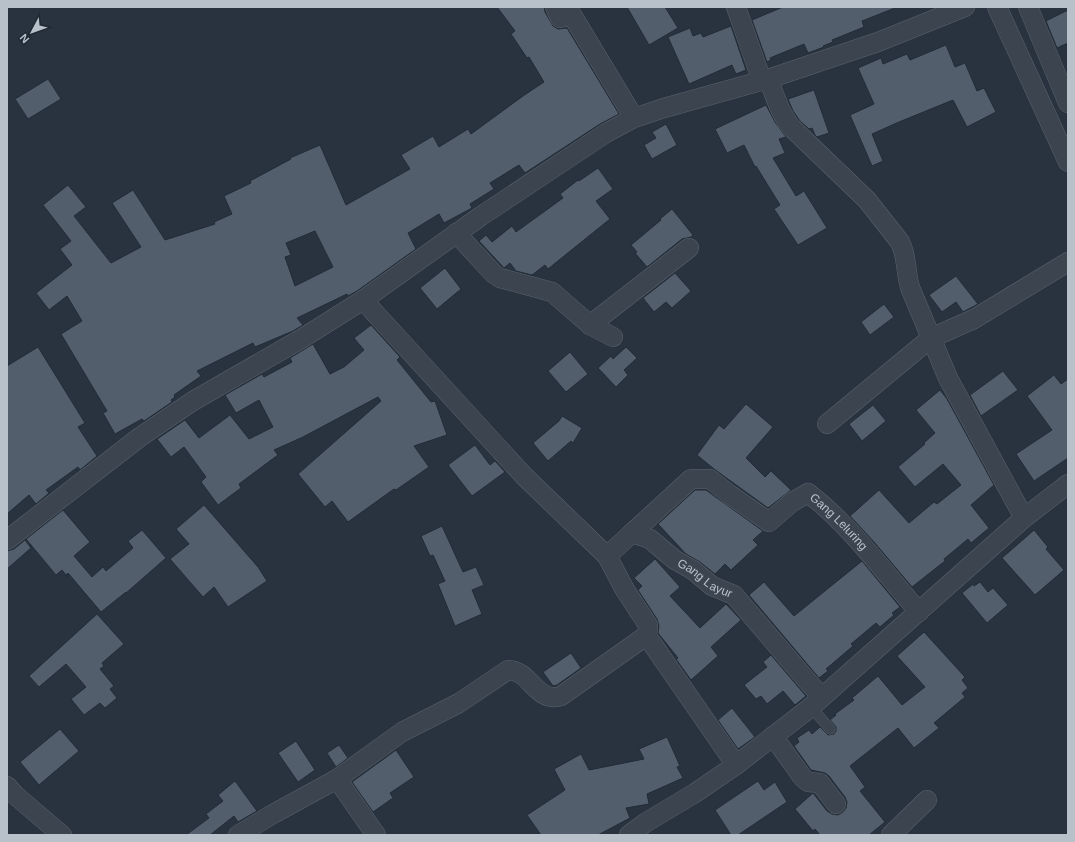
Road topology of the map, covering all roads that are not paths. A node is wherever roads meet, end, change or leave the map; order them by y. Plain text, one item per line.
1 (555, 7) edge
2 (736, 7) edge
3 (965, 7) edge
4 (997, 7) edge
5 (1028, 7) edge
6 (765, 80) junction
7 (1068, 103) edge
8 (634, 118) junction
9 (1068, 162) edge
10 (456, 233) junction
11 (689, 248) dead end
12 (1068, 262) edge
13 (363, 300) junction
14 (590, 325) junction
15 (613, 337) dead end
16 (931, 338) junction
17 (827, 424) dead end
18 (1068, 484) edge
19 (1024, 518) junction
20 (632, 533) junction
21 (7, 540) edge
22 (607, 556) junction
23 (919, 612) junction
24 (647, 638) junction
25 (817, 702) junction
26 (830, 729) dead end
27 (773, 736) junction
28 (736, 765) junction
29 (337, 779) junction
30 (7, 786) edge
31 (927, 800) dead end
32 (836, 804) dead end
33 (649, 829) edge
34 (62, 835) edge
35 (238, 835) edge
36 (376, 835) edge
37 (629, 835) edge
38 (891, 835) edge

1 - 8 street
2 - 6 street
3 - 6 street
4 - 9 street
5 - 7 street
6 - 8 street
6 - 16 street
8 - 10 street
10 - 13 street
10 - 14 street
11 - 14 street
12 - 16 street
13 - 21 street
13 - 22 street
14 - 15 street
16 - 17 street
16 - 19 street
18 - 19 street
19 - 23 street
20 - 22 street
20 - 23 street, Gang Leluring
20 - 25 street, Gang Layur
22 - 24 street
23 - 25 street
24 - 28 street
24 - 29 street
25 - 26 lane
25 - 27 street
27 - 28 street
27 - 32 street
28 - 33 street
29 - 35 street
29 - 36 street
30 - 34 street
31 - 38 street
33 - 37 street

